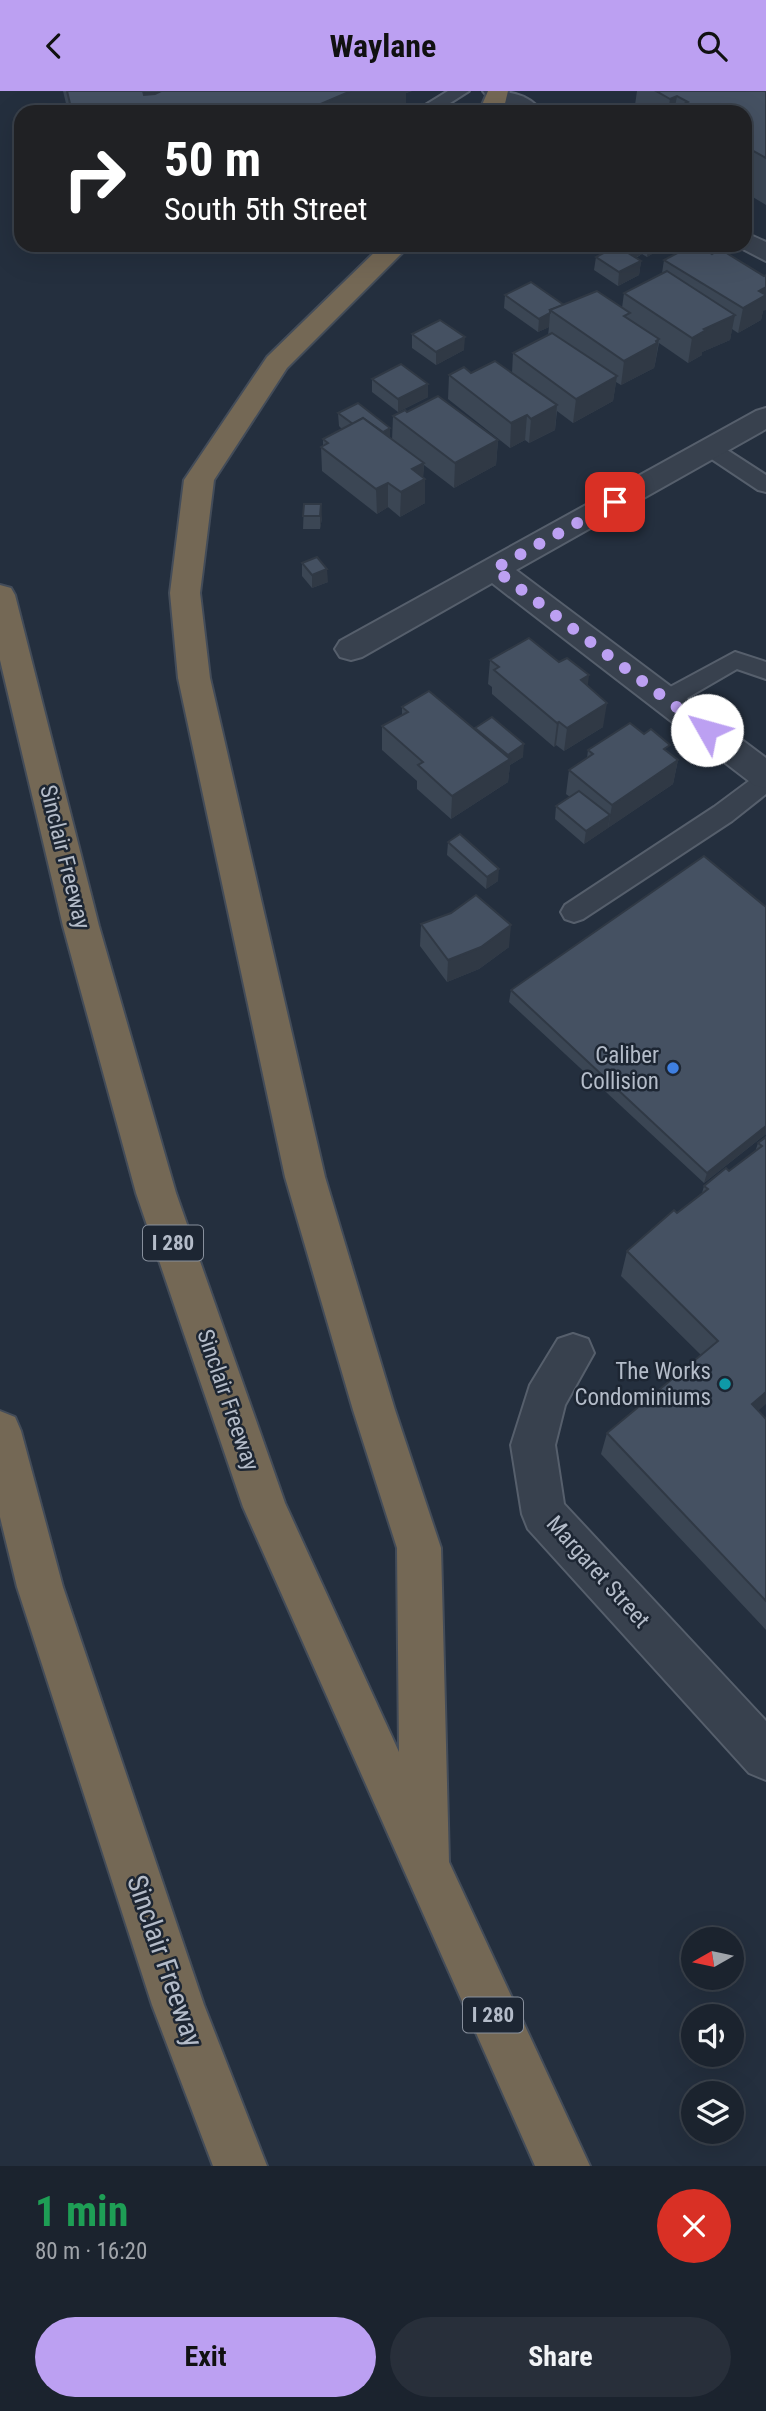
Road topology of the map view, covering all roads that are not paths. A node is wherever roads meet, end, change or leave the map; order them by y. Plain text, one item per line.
1 (460, 91) edge
2 (497, 97) edge
3 (435, 105) edge
4 (515, 105) edge
5 (379, 252) edge
6 (389, 252) edge
7 (351, 287) junction
8 (766, 417) edge
9 (711, 449) junction
10 (766, 485) edge
11 (494, 569) junction
12 (0, 595) edge
13 (351, 649) dead end
14 (766, 671) edge
15 (667, 699) junction
16 (766, 778) edge
17 (574, 912) dead end
18 (573, 1353) dead end
19 (0, 1431) edge
20 (766, 1756) edge
21 (425, 1864) junction
22 (240, 2166) edge
23 (563, 2166) edge

1 - 3 lane
2 - 4 street
5 - 7 highway
6 - 7 highway
7 - 21 highway
8 - 9 street
9 - 10 lane
9 - 11 street
11 - 13 street
11 - 15 street
12 - 21 highway, Sinclair Freeway / I 280
14 - 15 lane
15 - 16 street
16 - 17 lane
18 - 20 street, Margaret Street
19 - 22 highway, Sinclair Freeway
21 - 23 highway, Sinclair Freeway / I 280

